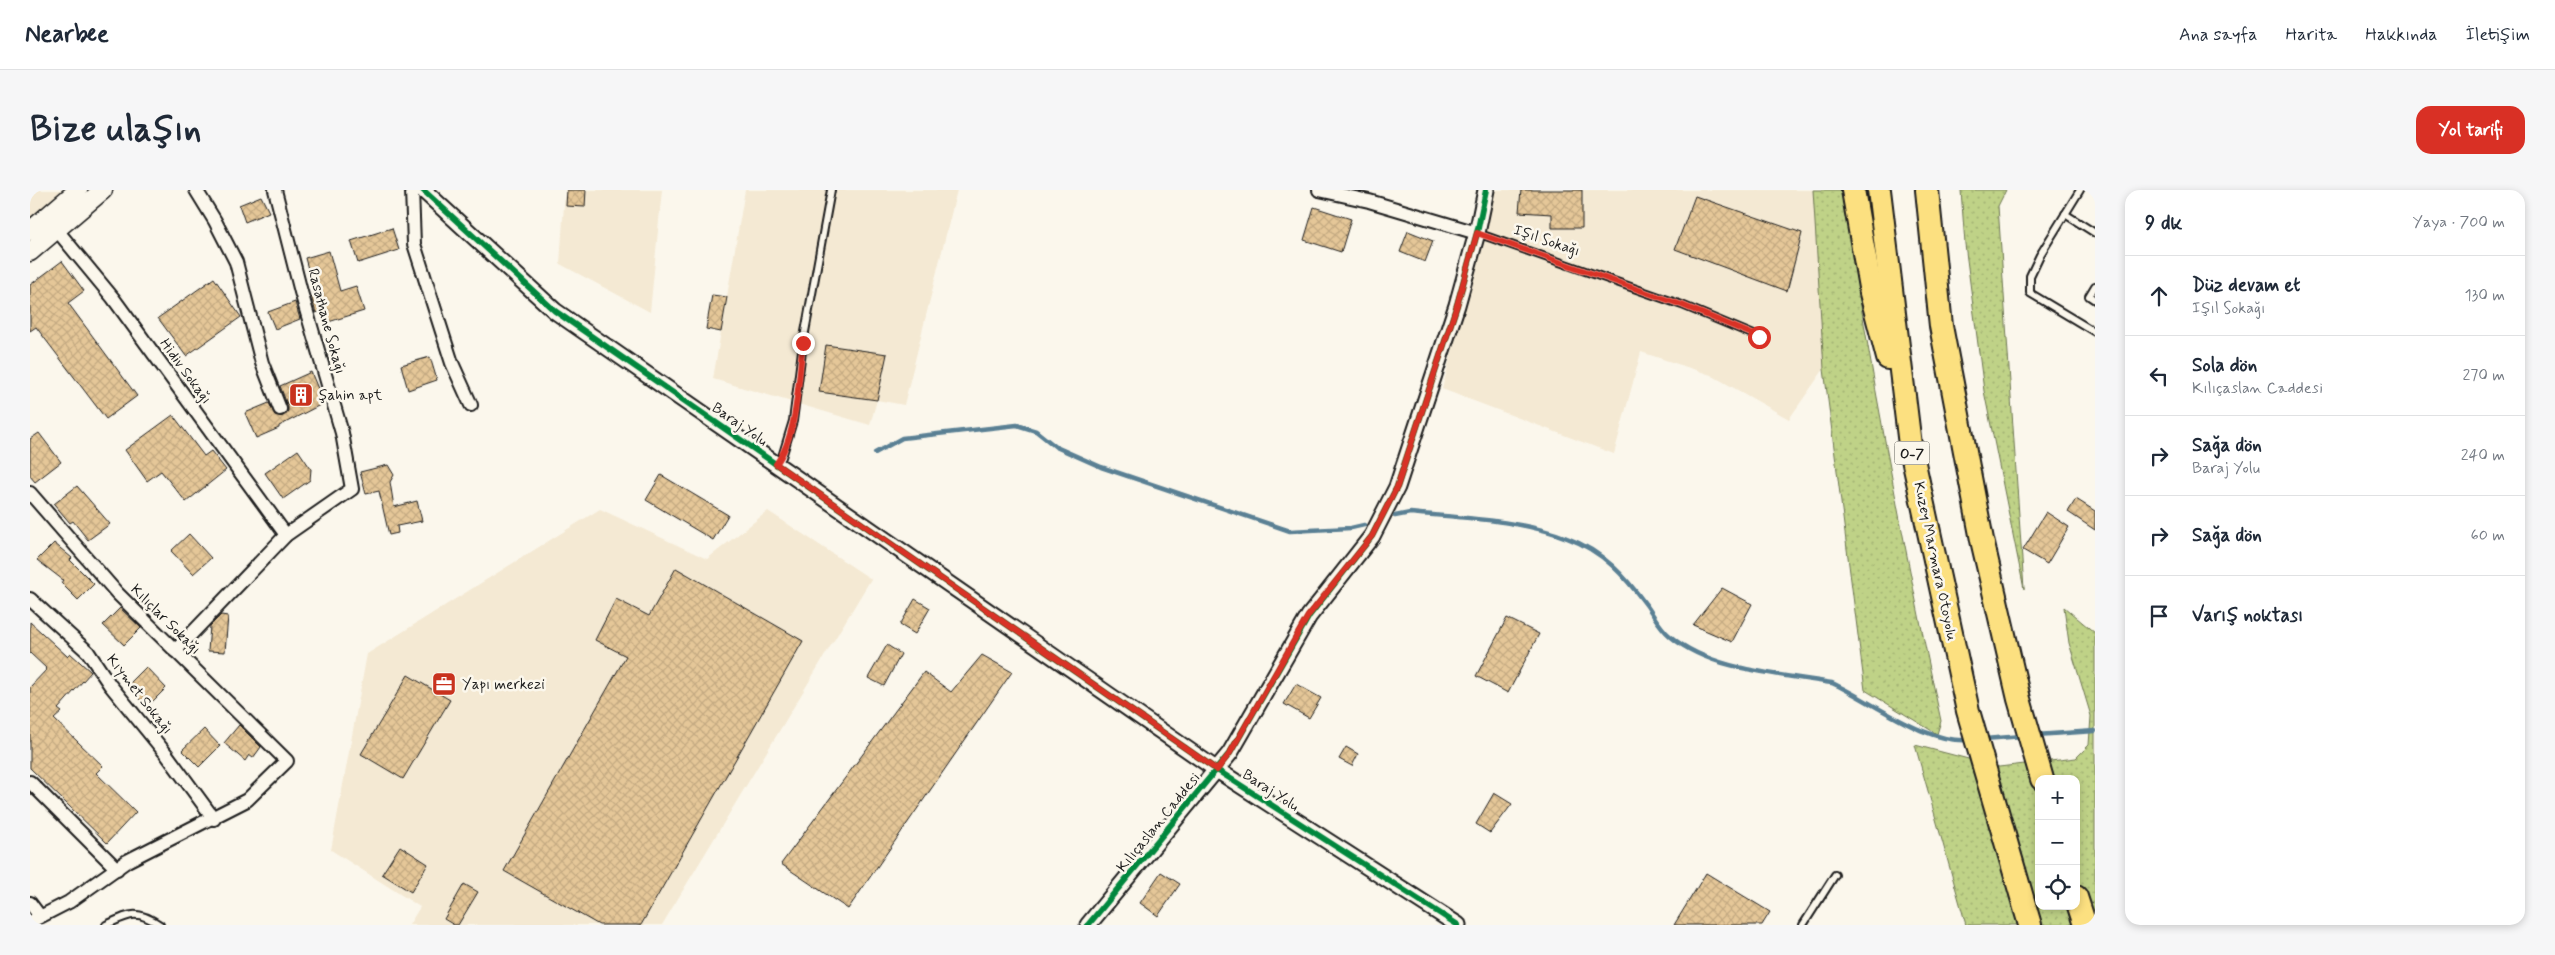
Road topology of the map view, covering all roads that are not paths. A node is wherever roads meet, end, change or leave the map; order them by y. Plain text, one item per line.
1 (78, 190) edge
2 (103, 190) edge
3 (196, 190) edge
4 (276, 190) edge
5 (412, 190) edge
6 (424, 190) edge
7 (831, 190) edge
8 (1319, 190) edge
9 (1486, 190) edge
10 (1853, 190) edge
11 (1879, 190) edge
12 (1927, 190) edge
13 (2074, 190) edge
14 (2080, 190) edge
15 (2071, 204) junction
16 (2065, 214) junction
17 (56, 229) junction
18 (30, 231) edge
19 (1477, 233) junction
20 (2095, 233) edge
21 (30, 252) edge
22 (2095, 286) edge
23 (2095, 300) edge
24 (2095, 332) edge
25 (1759, 337) dead end
26 (471, 405) dead end
27 (280, 409) dead end
28 (1910, 445) junction
29 (776, 464) junction
30 (30, 493) edge
31 (286, 535) junction
32 (30, 599) edge
33 (175, 651) junction
34 (1217, 770) junction
35 (2041, 775) edge
36 (30, 782) edge
37 (214, 819) junction
38 (117, 869) junction
39 (1834, 875) dead end
40 (30, 903) edge
41 (2080, 910) edge
42 (39, 921) edge
43 (106, 925) edge
44 (160, 925) edge
45 (1088, 925) edge
46 (1458, 925) edge
47 (1803, 925) edge
48 (2030, 925) edge
49 (2084, 925) edge

1 - 18 main road
2 - 17 main road
3 - 27 street
4 - 31 street, Rasathane Sokağı
5 - 26 street
6 - 29 street, Baraj Yolu
7 - 29 lane
8 - 19 street, Işıl Sokağı
9 - 19 street, Kılıçaslan Caddesi
10 - 28 highway
11 - 28 highway, Kuzey Marmara Otoyolu / O-7
12 - 35 highway
13 - 15 lane
14 - 15 lane
15 - 16 lane
16 - 20 lane
16 - 24 lane
17 - 21 main road
17 - 31 street, Hidiv Sokağı
19 - 25 lane, Işıl Sokağı
19 - 34 street, Kılıçaslan Caddesi
22 - 23 lane
28 - 48 highway, Kuzey Marmara Otoyolu / O-7
29 - 34 street, Baraj Yolu
30 - 33 street, Kılıçlar Sokağı
31 - 33 street
32 - 37 street, Kıymet Sokağı
33 - 37 street, Kılıçlar Sokağı
34 - 45 street, Kılıçaslan Caddesi
34 - 46 street, Baraj Yolu
36 - 38 street
37 - 38 street
38 - 42 street
39 - 47 lane
40 - 42 street
41 - 49 highway
43 - 44 lane

